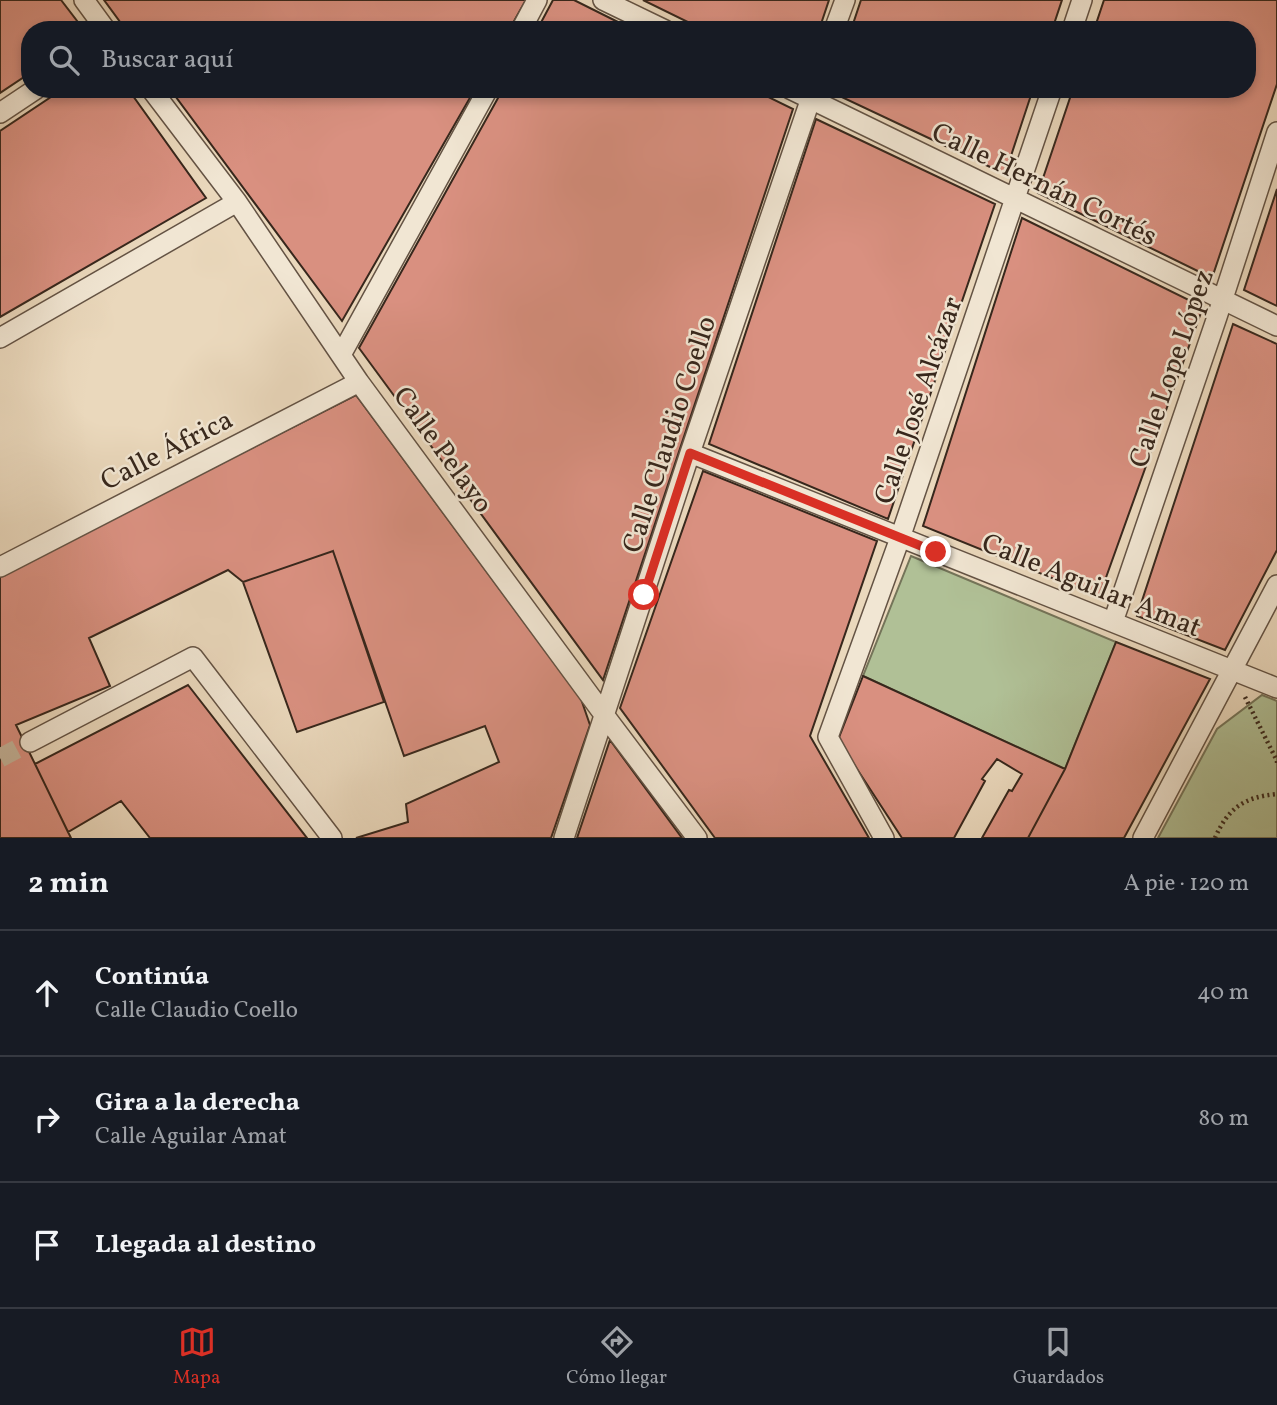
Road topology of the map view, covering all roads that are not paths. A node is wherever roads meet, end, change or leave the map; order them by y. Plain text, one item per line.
1 (84, 0) edge
2 (537, 0) edge
3 (603, 0) edge
4 (845, 0) edge
5 (1082, 0) edge
6 (99, 21) edge
7 (526, 21) edge
8 (647, 21) edge
9 (837, 21) edge
10 (1075, 21) edge
11 (22, 98) edge
12 (158, 98) edge
13 (483, 98) edge
14 (811, 98) edge
15 (820, 98) edge
16 (1049, 98) edge
17 (0, 113) edge
18 (1277, 132) edge
19 (1014, 200) junction
20 (237, 202) junction
21 (1223, 300) junction
22 (1277, 326) edge
23 (0, 338) edge
24 (341, 355) junction
25 (359, 382) junction
26 (690, 453) junction
27 (900, 538) junction
28 (0, 567) edge
29 (1277, 585) edge
30 (1113, 622) junction
31 (1232, 670) junction
32 (1277, 688) edge
33 (604, 716) junction
34 (30, 742) tunnel mouth
35 (332, 838) edge
36 (564, 838) edge
37 (697, 838) edge
38 (884, 838) edge
39 (1143, 838) edge

1 - 6 street
2 - 7 street
3 - 8 street
4 - 9 street
5 - 10 street
11 - 17 street
12 - 20 street, Calle Pelayo
13 - 24 street
14 - 26 street, Calle Claudio Coello
15 - 19 street, Calle Hernán Cortés
16 - 19 street, Calle José Alcázar
18 - 21 street, Calle Lope López
19 - 21 street, Calle Hernán Cortés
19 - 27 street, Calle José Alcázar
20 - 23 street
20 - 24 street, Calle Pelayo
21 - 22 street, Calle Hernán Cortés
21 - 30 street, Calle Lope López
24 - 25 street, Calle Pelayo
25 - 28 street, Calle África
25 - 33 street, Calle Pelayo
26 - 27 street, Calle Aguilar Amat
26 - 33 street, Calle Claudio Coello
27 - 30 street, Calle Aguilar Amat
27 - 38 street, Calle José Alcázar
29 - 31 street
30 - 31 street, Calle Aguilar Amat
31 - 32 street, Calle Aguilar Amat
31 - 39 street
33 - 36 street, Calle Claudio Coello
33 - 37 street, Calle Pelayo
34 - 35 street

